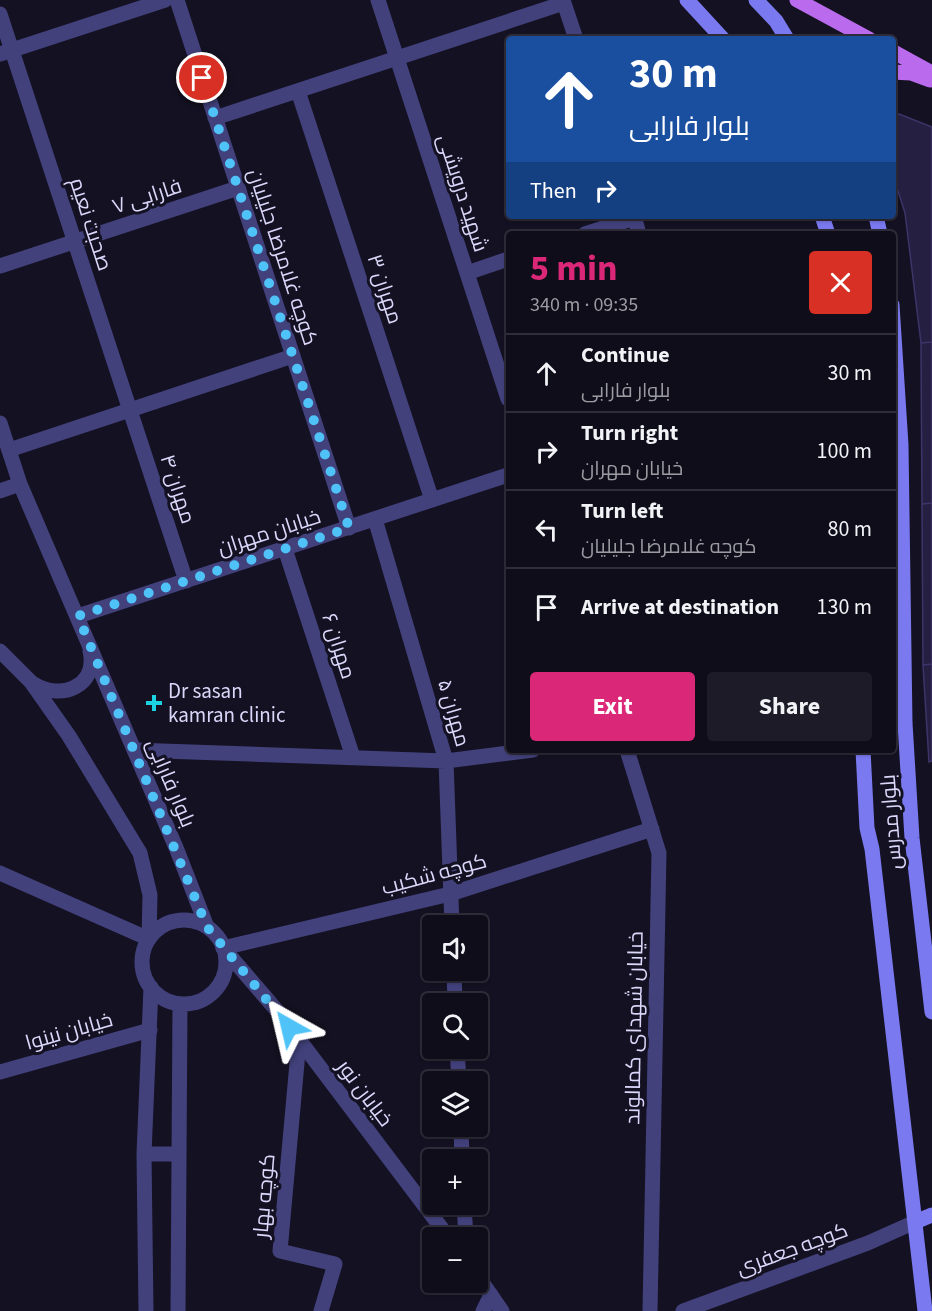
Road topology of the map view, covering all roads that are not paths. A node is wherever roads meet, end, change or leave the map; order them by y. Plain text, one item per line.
1 (165, 0) edge
2 (177, 0) edge
3 (378, 0) edge
4 (687, 0) edge
5 (756, 0) edge
6 (797, 0) edge
7 (564, 2) edge
8 (0, 14) edge
9 (575, 36) edge
10 (720, 36) edge
11 (785, 36) edge
12 (863, 36) edge
13 (6, 52) edge
14 (896, 53) edge
15 (397, 58) junction
16 (896, 72) edge
17 (932, 73) edge
18 (932, 81) edge
19 (298, 91) junction
20 (215, 118) junction
21 (238, 188) junction
22 (628, 219) edge
23 (594, 231) edge
24 (74, 241) junction
25 (506, 260) edge
26 (0, 266) edge
27 (467, 273) junction
28 (293, 356) junction
29 (896, 367) edge
30 (506, 393) edge
31 (130, 410) junction
32 (0, 423) edge
33 (9, 450) junction
34 (506, 477) edge
35 (20, 484) junction
36 (0, 491) edge
37 (432, 500) junction
38 (375, 519) junction
39 (349, 528) junction
40 (285, 549) junction
41 (186, 581) junction
42 (78, 616) junction
43 (88, 642) junction
44 (0, 651) edge
45 (32, 682) junction
46 (134, 750) junction
47 (507, 753) edge
48 (628, 753) edge
49 (863, 753) edge
50 (352, 757) junction
51 (446, 760) junction
52 (652, 829) junction
53 (0, 873) edge
54 (450, 894) junction
55 (451, 915) edge
56 (207, 927) junction
57 (149, 939) junction
58 (224, 948) junction
59 (151, 987) junction
60 (180, 1004) junction
61 (932, 1012) edge
62 (150, 1030) junction
63 (298, 1041) junction
64 (0, 1072) edge
65 (144, 1154) junction
66 (179, 1154) junction
67 (932, 1215) edge
68 (915, 1222) junction
69 (440, 1227) edge
70 (488, 1291) edge
71 (491, 1295) junction
72 (146, 1311) edge
73 (178, 1311) edge
74 (321, 1311) edge
75 (483, 1311) edge
76 (502, 1311) edge
77 (650, 1311) edge
78 (683, 1311) edge
79 (925, 1311) edge

1 - 13 street
2 - 20 street, کوچه غلامرضا جلیلیان
3 - 15 street, شهید درویشی
4 - 10 main road
5 - 11 main road
6 - 12 main road
7 - 9 street
7 - 15 street
8 - 13 street
13 - 24 street, صحبت نعیم
14 - 17 main road
15 - 19 street
15 - 27 street, شهید درویشی
16 - 18 main road
19 - 20 street
19 - 37 street, مهران ۳
20 - 21 street, کوچه غلامرضا جلیلیان
21 - 24 street, فارابی ۷
21 - 28 street, کوچه غلامرضا جلیلیان
22 - 23 street
24 - 26 street, فارابی ۷
24 - 31 street, صحبت نعیم
25 - 27 street
27 - 30 street, شهید درویشی
28 - 31 street
28 - 39 street, کوچه غلامرضا جلیلیان
29 - 61 main road, بلوار مدرس
31 - 33 street
31 - 41 street, مهران ۴
32 - 33 street, بلوار فارابی
33 - 35 street, بلوار فارابی
34 - 37 street, خیابان مهران
35 - 36 street
35 - 42 street, بلوار فارابی
37 - 38 street, خیابان مهران
38 - 39 street, خیابان مهران
38 - 51 street, مهران ۵
39 - 40 street, خیابان مهران
40 - 41 street, خیابان مهران
40 - 50 street, مهران ۶
41 - 42 street, خیابان مهران
42 - 43 street, بلوار فارابی
43 - 45 street
43 - 46 street, بلوار فارابی
44 - 45 street
45 - 57 street
46 - 50 street
46 - 56 street, بلوار فارابی
47 - 51 street
48 - 52 street, خیابان شهدای کمالوند
49 - 68 main road, بلوار مدرس
50 - 51 street
51 - 54 street, مهران ۵
52 - 54 street, کوچه شکیب
52 - 77 street, خیابان شهدای کمالوند
53 - 57 street
54 - 55 street, مهران ۵
54 - 58 street, کوچه شکیب
56 - 57 street
56 - 58 street
57 - 59 street
58 - 60 street
58 - 63 street, خیابان نور
59 - 60 street
59 - 62 street
60 - 66 street
62 - 64 street, خیابان نینوا
62 - 65 street
63 - 69 street, خیابان نور
63 - 74 street, کوچه بهار
65 - 66 street
65 - 72 street
66 - 73 street
67 - 68 main road
68 - 78 street, کوچه جعفری
68 - 79 main road, بلوار مدرس
70 - 71 street
71 - 75 street
71 - 76 street

